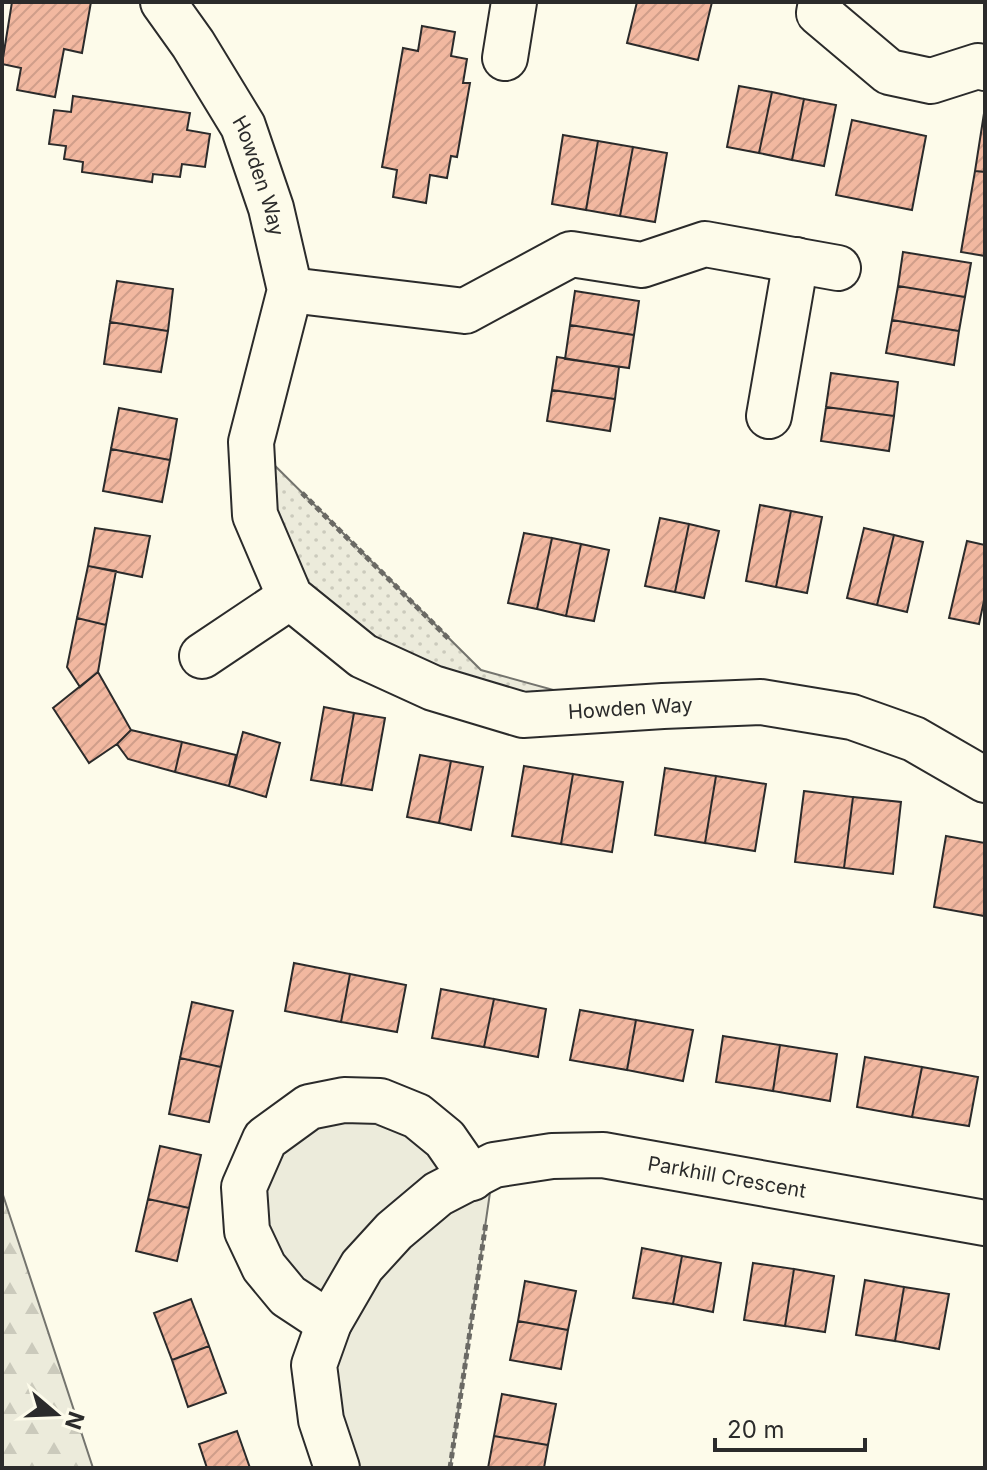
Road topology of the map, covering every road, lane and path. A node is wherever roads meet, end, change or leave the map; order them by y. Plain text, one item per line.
1 (163, 2) edge
2 (514, 2) edge
3 (821, 2) edge
4 (505, 58) dead end
5 (985, 68) edge
6 (796, 260) junction
7 (838, 268) dead end
8 (290, 290) junction
9 (769, 416) dead end
10 (251, 442) junction
11 (290, 597) junction
12 (459, 648) dead end
13 (202, 656) dead end
14 (985, 780) edge
15 (483, 1171) junction
16 (985, 1223) edge
17 (329, 1323) junction
18 (337, 1468) edge
19 (450, 1468) edge

1 - 8 street, Howden Way
2 - 4 street
3 - 5 street
6 - 7 street
6 - 8 street
6 - 9 street
8 - 10 street, Howden Way
10 - 11 street, Howden Way
10 - 12 path
11 - 13 street
11 - 14 street, Howden Way
15 - 16 street, Parkhill Crescent
15 - 17 street, Parkhill Crescent
15 - 17 street
15 - 19 path
17 - 18 street, Parkhill Crescent

